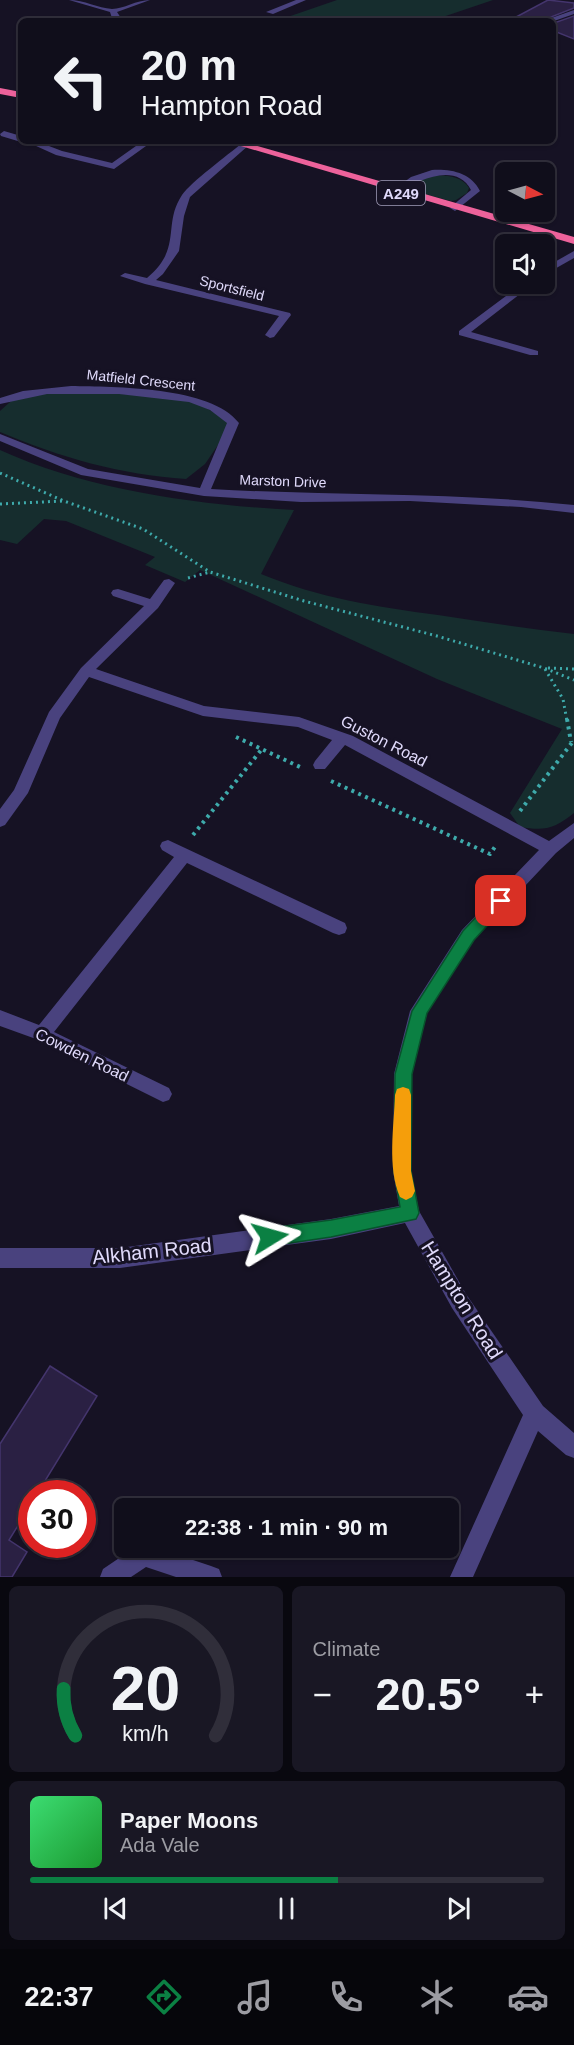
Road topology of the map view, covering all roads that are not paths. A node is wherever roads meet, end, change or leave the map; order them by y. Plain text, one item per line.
1 (73, 0) edge
2 (146, 0) edge
3 (302, 0) edge
4 (113, 11) junction
5 (270, 12) dead end
6 (574, 12) edge
7 (115, 18) edge
8 (556, 18) edge
9 (0, 91) edge
10 (18, 95) edge
11 (4, 134) dead end
12 (18, 138) edge
13 (36, 144) edge
14 (145, 144) edge
15 (239, 144) edge
16 (243, 144) edge
17 (396, 191) junction
18 (455, 208) junction
19 (574, 241) edge
20 (574, 254) edge
21 (555, 265) edge
22 (125, 276) dead end
23 (148, 282) junction
24 (515, 294) edge
25 (270, 335) dead end
26 (534, 352) dead end
27 (0, 401) edge
28 (0, 437) edge
29 (204, 492) junction
30 (574, 509) edge
31 (170, 583) dead end
32 (118, 593) dead end
33 (153, 605) junction
34 (86, 671) junction
35 (342, 738) junction
36 (312, 767) road end
37 (0, 821) edge
38 (574, 829) edge
39 (550, 849) junction
40 (339, 928) dead end
41 (0, 1018) edge
42 (42, 1034) junction
43 (163, 1094) dead end
44 (410, 1213) junction
45 (0, 1258) edge
46 (535, 1414) junction
47 (574, 1447) edge
48 (111, 1577) edge
49 (211, 1577) edge
50 (461, 1577) edge

1 - 4 street
2 - 4 street
3 - 5 street
4 - 7 street
6 - 8 street
9 - 10 highway
11 - 12 street
13 - 14 street
15 - 23 street
16 - 17 highway, A249
17 - 18 highway, A249
17 - 18 street
18 - 19 highway, A249
20 - 21 street
22 - 23 street, Sportsfield
23 - 25 street, Sportsfield
24 - 26 street
27 - 29 street, Matfield Crescent
28 - 29 street, Marston Drive
29 - 30 street, Marston Drive
31 - 33 street
32 - 33 street
33 - 34 street
34 - 35 street, Guston Road
34 - 37 street
35 - 36 street
35 - 39 street, Guston Road
38 - 39 street, Hampton Road
39 - 44 street, Hampton Road
40 - 42 street
41 - 42 street, Cowden Road
42 - 43 street, Cowden Road
44 - 45 street, Alkham Road
44 - 46 street, Hampton Road
46 - 47 street, Hampton Road
46 - 50 street
48 - 49 street

